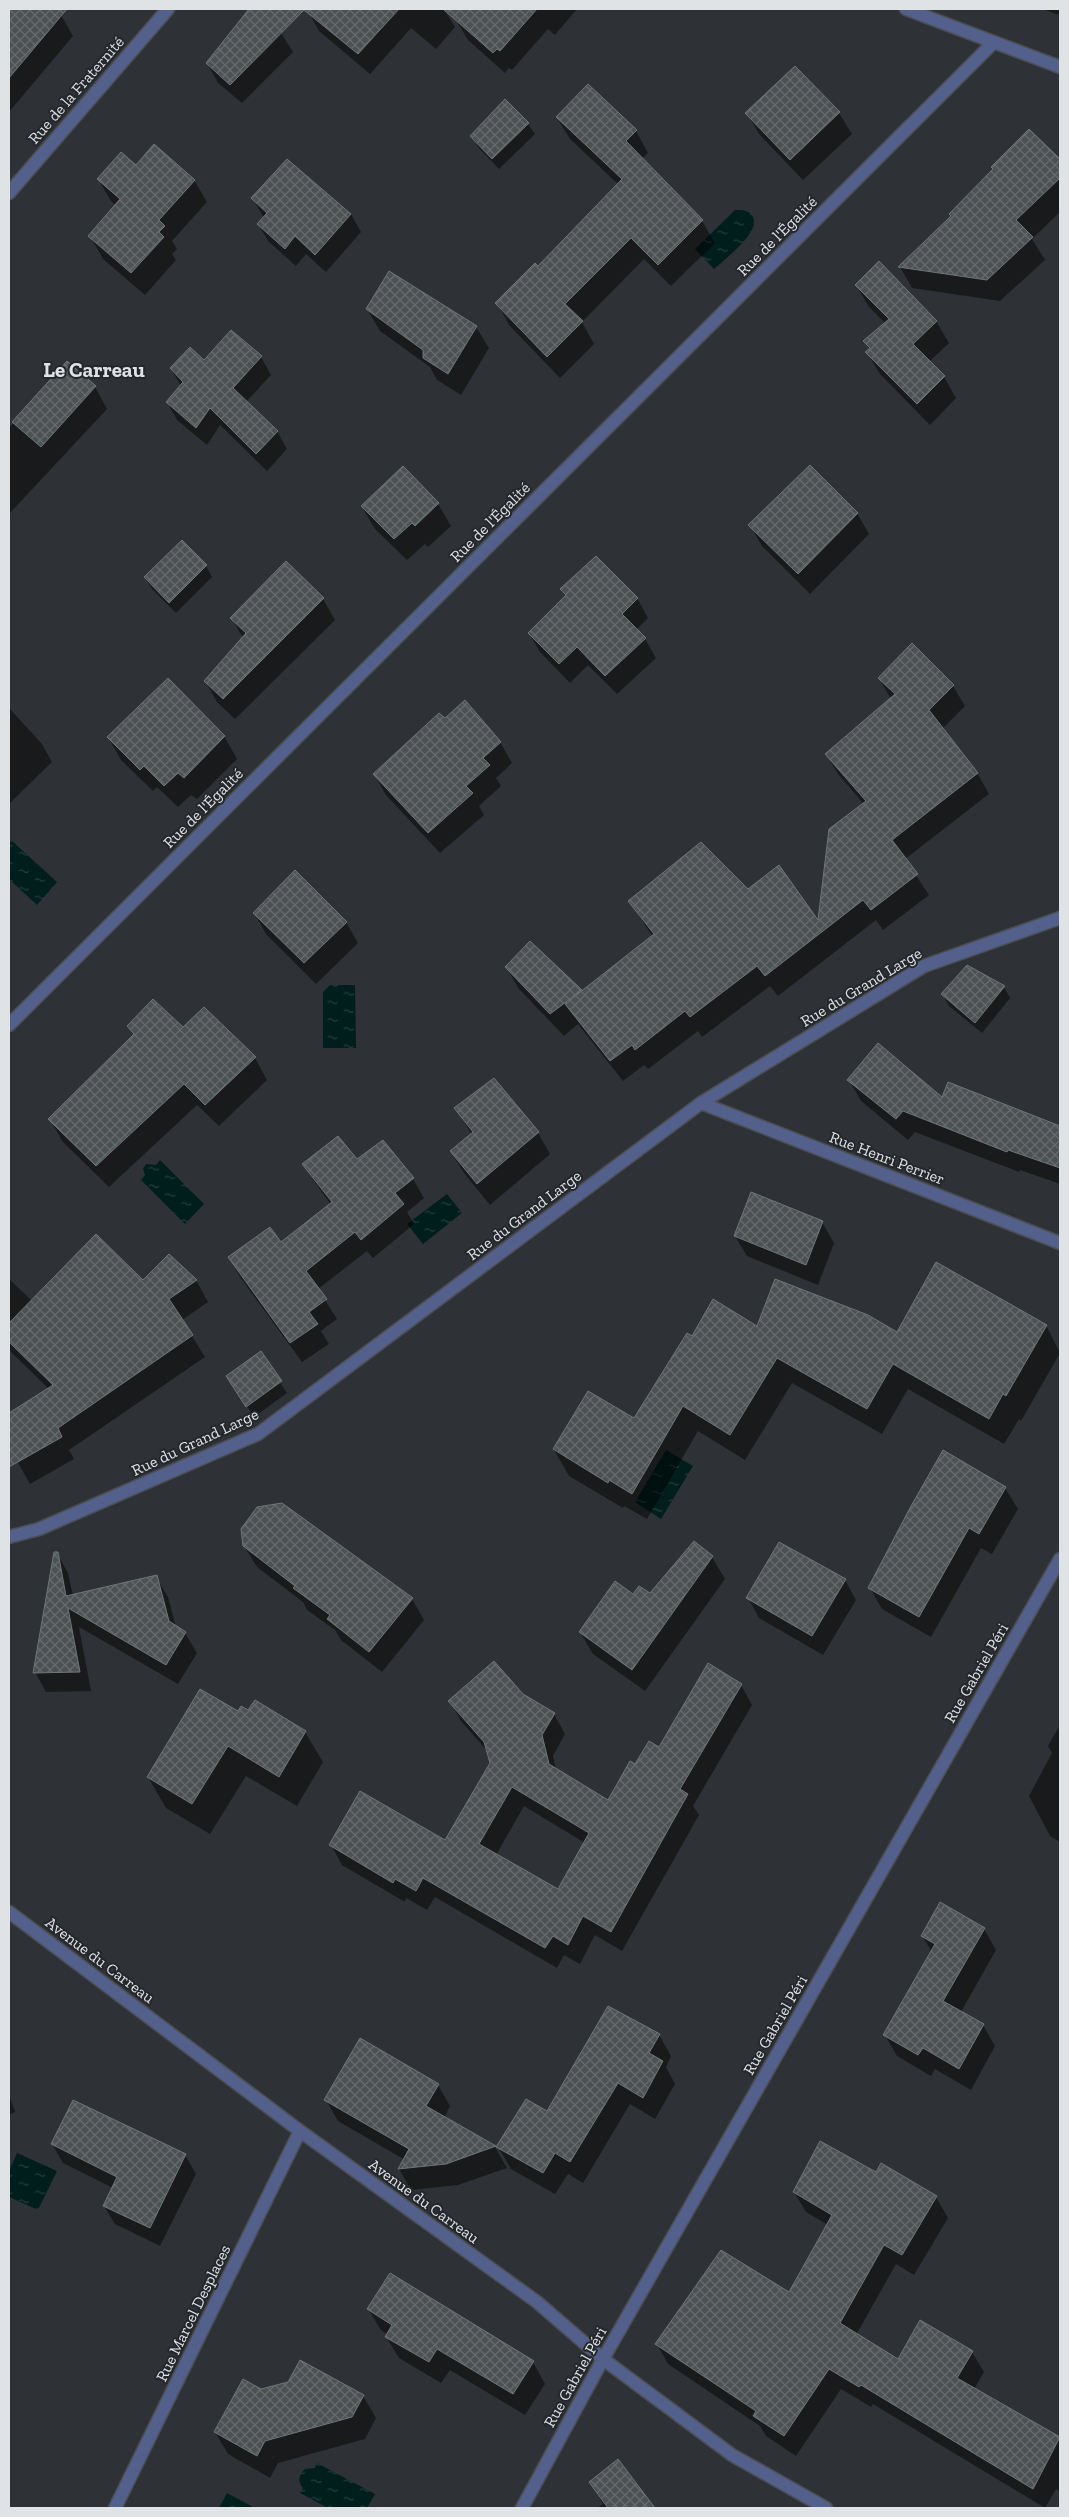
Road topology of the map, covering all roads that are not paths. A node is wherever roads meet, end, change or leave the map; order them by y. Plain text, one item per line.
1 (168, 9) edge
2 (906, 9) edge
3 (994, 42) junction
4 (1060, 67) edge
5 (9, 193) edge
6 (1060, 918) edge
7 (9, 1025) edge
8 (702, 1103) junction
9 (1060, 1243) edge
10 (9, 1537) edge
11 (1060, 1559) edge
12 (9, 1912) edge
13 (300, 2132) junction
14 (603, 2359) junction
15 (115, 2508) edge
16 (522, 2508) edge
17 (826, 2508) edge

1 - 5 street, Rue de la Fraternité
2 - 3 street
3 - 4 street
3 - 7 street, Rue de l'Égalité
6 - 8 street, Rue du Grand Large
8 - 9 street, Rue Henri Perrier
8 - 10 street, Rue du Grand Large
11 - 14 street, Rue Gabriel Péri
12 - 13 street, Avenue du Carreau
13 - 14 street, Avenue du Carreau
13 - 15 street, Rue Marcel Desplaces
14 - 16 street, Rue Gabriel Péri
14 - 17 street, Avenue du Carreau

